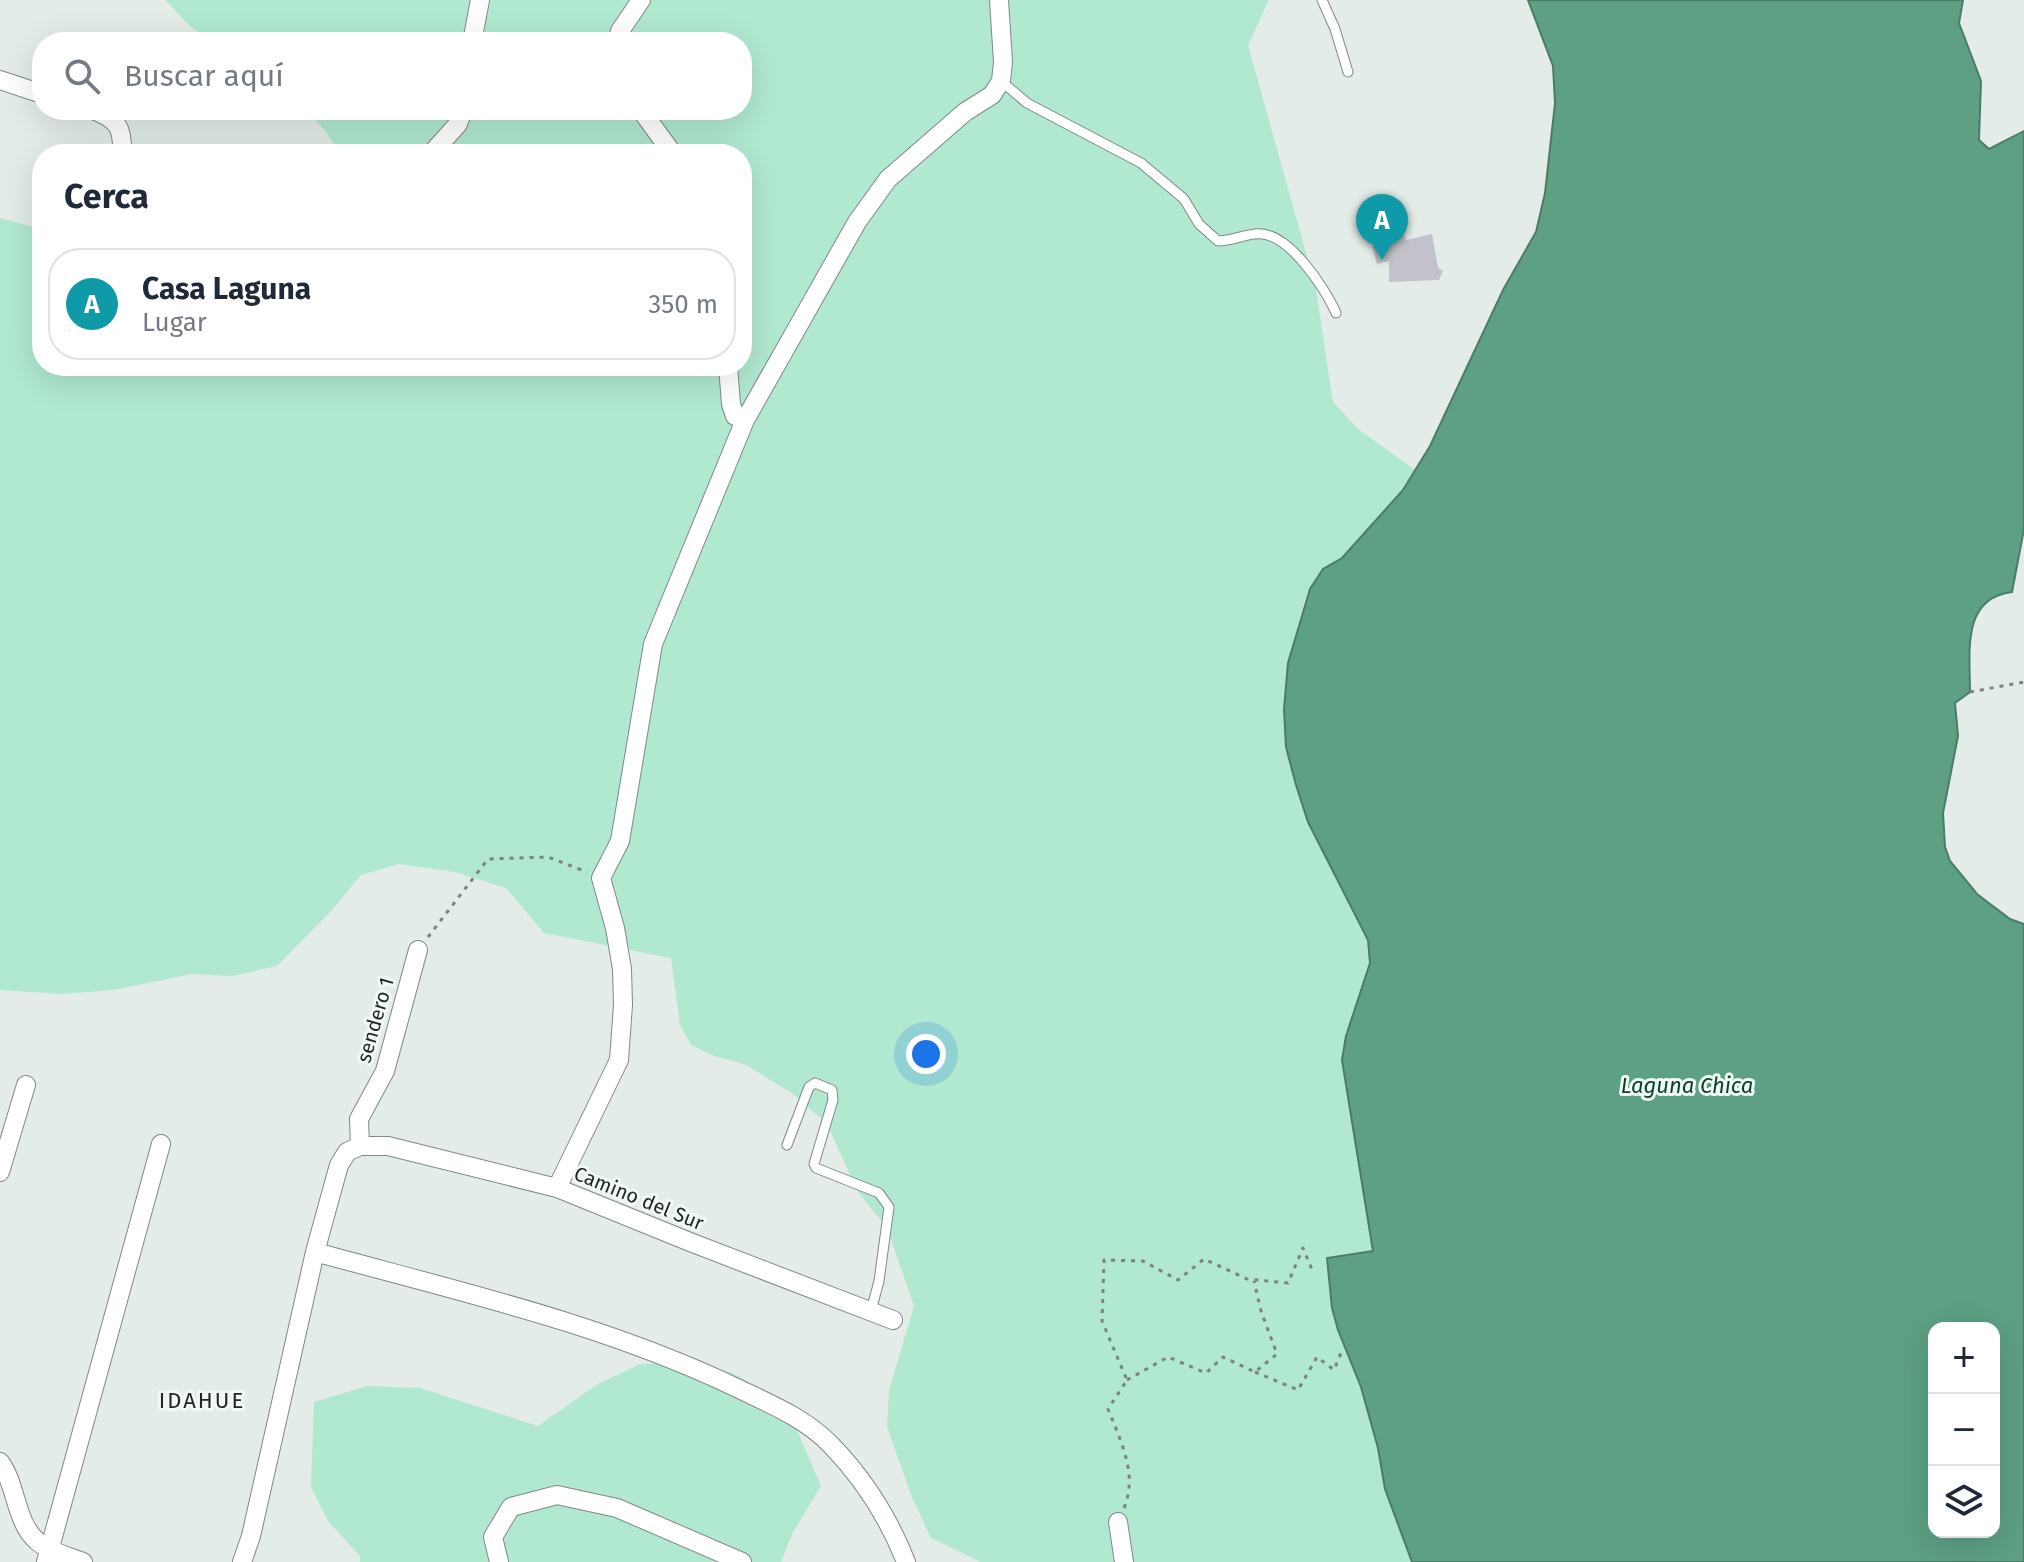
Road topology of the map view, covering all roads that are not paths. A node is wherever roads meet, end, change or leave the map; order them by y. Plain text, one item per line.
1 (480, 0) edge
2 (641, 0) edge
3 (999, 0) edge
4 (1322, 0) edge
5 (474, 32) edge
6 (620, 32) edge
7 (1348, 72) dead end
8 (0, 80) edge
9 (1001, 81) junction
10 (32, 91) edge
11 (113, 120) edge
12 (459, 120) edge
13 (648, 120) edge
14 (122, 144) edge
15 (440, 144) edge
16 (666, 144) edge
17 (1336, 313) dead end
18 (729, 376) edge
19 (745, 420) junction
20 (418, 950) road end
21 (26, 1085) dead end
22 (161, 1144) dead end
23 (787, 1145) dead end
24 (360, 1146) junction
25 (0, 1172) edge
26 (557, 1188) junction
27 (315, 1252) junction
28 (871, 1311) junction
29 (893, 1320) dead end
30 (2, 1469) edge
31 (1118, 1522) road end
32 (48, 1556) edge
33 (83, 1562) edge
34 (242, 1562) edge
35 (499, 1562) edge
36 (742, 1562) edge
37 (906, 1562) edge
38 (1124, 1562) edge

1 - 5 street
2 - 6 street
3 - 9 street
4 - 7 lane
8 - 10 street
9 - 17 lane
9 - 19 street
11 - 14 street
12 - 15 street
13 - 16 street
18 - 19 street
19 - 26 street
20 - 24 street, sendero 1
21 - 25 street
22 - 32 street
23 - 28 lane
24 - 26 street, Camino del Sur
24 - 27 street
26 - 28 street, Camino del Sur
27 - 34 street
27 - 37 street
28 - 29 street, Camino del Sur
30 - 32 street
31 - 38 street
32 - 33 street
35 - 36 street

